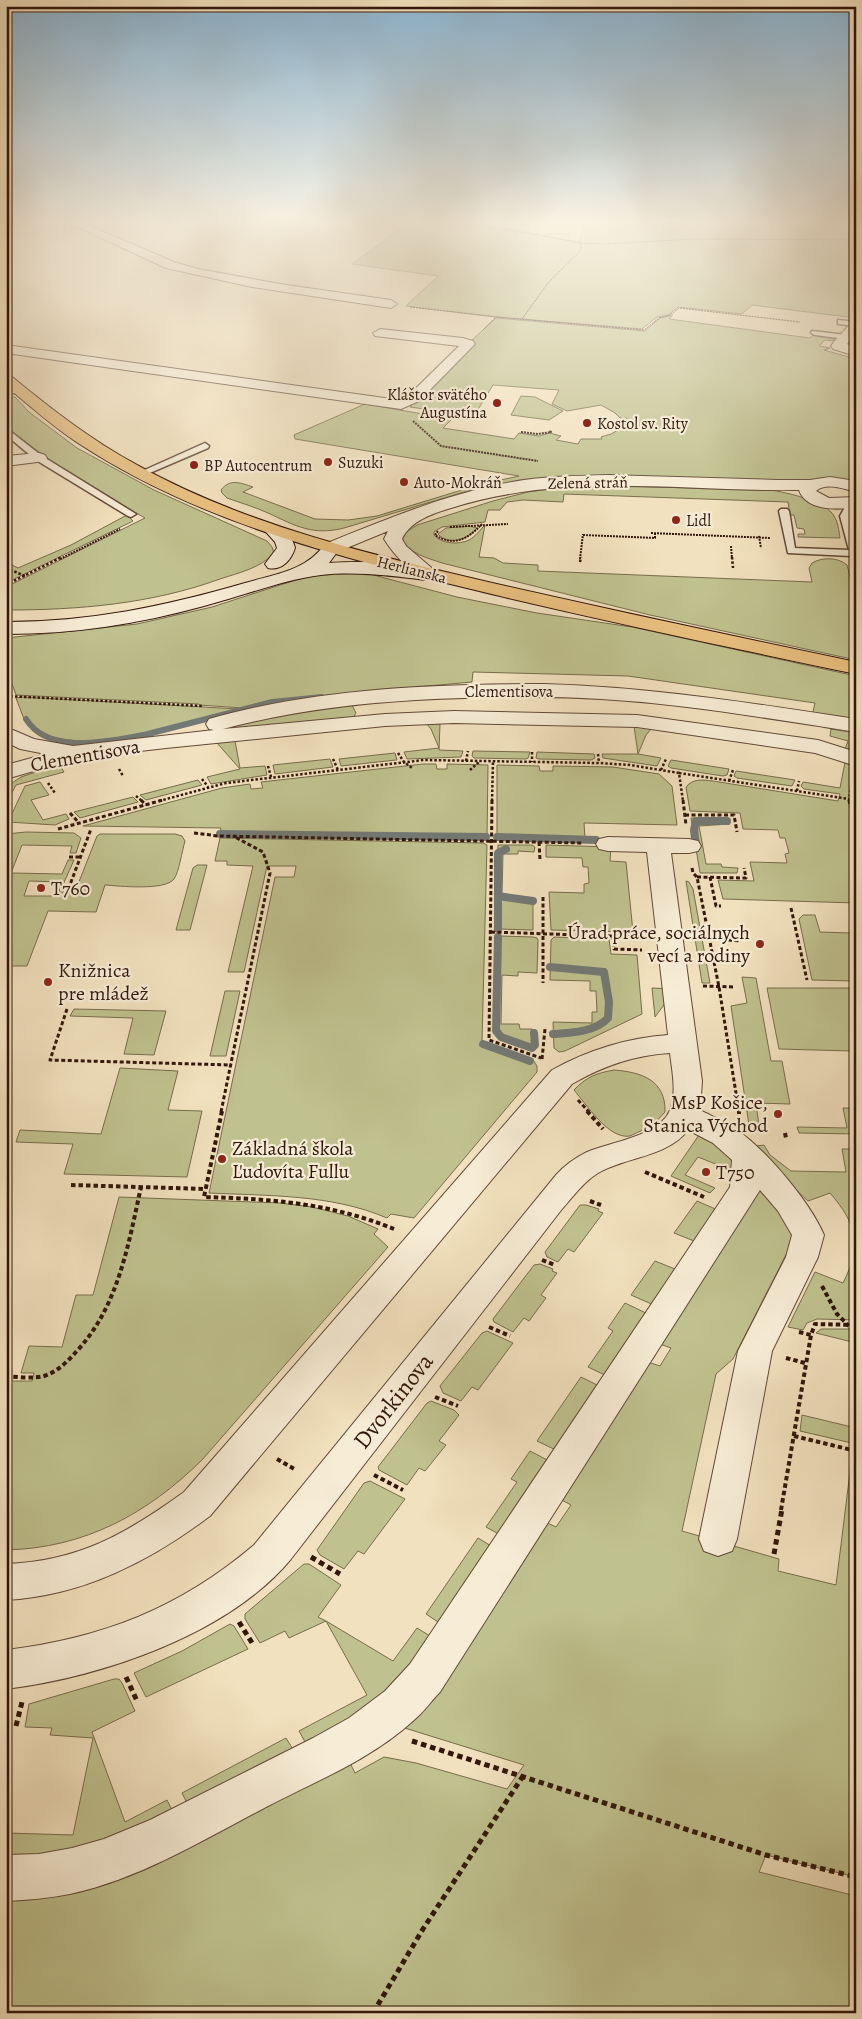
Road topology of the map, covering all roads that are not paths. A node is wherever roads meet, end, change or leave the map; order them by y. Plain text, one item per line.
1 (841, 322) dead end
2 (856, 325) edge
3 (380, 333) dead end
4 (815, 333) dead end
5 (846, 337) junction
6 (6, 348) edge
7 (856, 352) edge
8 (6, 379) edge
9 (13, 391) edge
10 (6, 430) edge
11 (204, 446) dead end
12 (39, 458) junction
13 (6, 461) edge
14 (142, 473) junction
15 (810, 490) junction
16 (853, 502) edge
17 (784, 511) dead end
18 (130, 514) road end
19 (418, 514) junction
20 (275, 532) junction
21 (331, 548) junction
22 (855, 555) edge
23 (274, 564) junction
24 (298, 573) junction
25 (427, 574) junction
26 (12, 622) edge
27 (856, 668) edge
28 (856, 726) edge
29 (6, 733) edge
30 (166, 742) junction
31 (77, 752) junction
32 (856, 759) edge
33 (10, 768) edge
34 (598, 843) road end
35 (658, 845) junction
36 (689, 846) road end
37 (683, 1043) junction
38 (683, 1114) junction
39 (747, 1156) junction
40 (718, 1539) dead end
41 (6, 1582) edge
42 (15, 1683) edge
43 (6, 1878) edge

1 - 2 lane
2 - 5 street
3 - 6 street
4 - 5 lane
5 - 7 street
8 - 9 main road, Herlianska
9 - 14 main road, Herlianska
10 - 12 lane
11 - 14 lane
12 - 13 street
12 - 18 lane
14 - 20 main road, Herlianska
15 - 16 street, Zelená stráň
15 - 16 street, Zelená stráň
15 - 19 street, Zelená stráň
16 - 22 lane
17 - 22 lane
19 - 21 street, Zelená stráň
19 - 25 street
20 - 21 main road, Herlianska
20 - 23 street
21 - 23 street
21 - 24 street
21 - 25 main road, Herlianska
23 - 26 street
24 - 25 street
24 - 26 street
25 - 27 main road, Herlianska
28 - 30 street, Clementisova
29 - 31 street
30 - 31 street, Clementisova
30 - 32 street, Clementisova
31 - 33 street, Clementisova
34 - 35 street
35 - 36 street
35 - 37 street
37 - 38 street
37 - 41 street
38 - 39 street
38 - 42 street, Dvorkinova
39 - 40 street
39 - 43 street

